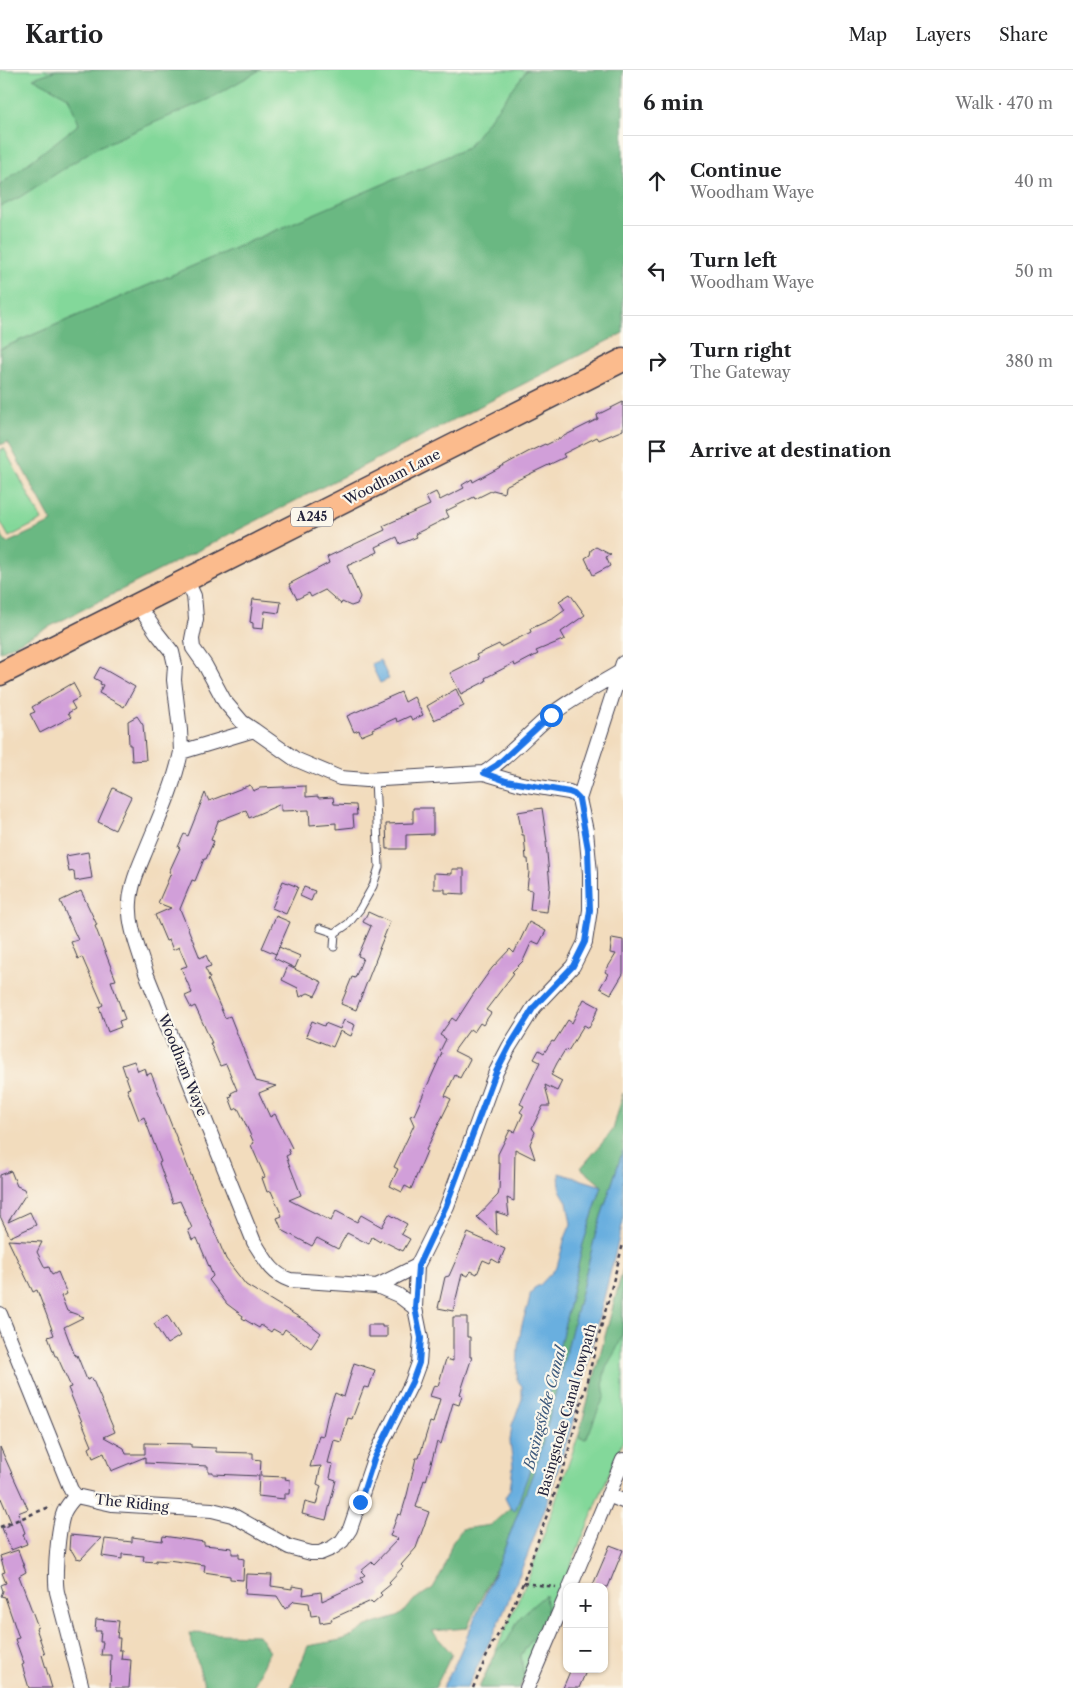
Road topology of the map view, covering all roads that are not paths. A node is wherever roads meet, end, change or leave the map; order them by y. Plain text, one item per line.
1 (623, 360) edge
2 (187, 580) junction
3 (138, 605) junction
4 (192, 644) junction
5 (172, 652) junction
6 (622, 668) edge
7 (0, 674) edge
8 (254, 730) junction
9 (181, 752) junction
10 (484, 773) junction
11 (376, 779) junction
12 (579, 799) junction
13 (320, 928) dead end
14 (335, 933) junction
15 (334, 947) dead end
16 (418, 1266) junction
17 (377, 1286) junction
18 (415, 1308) junction
19 (0, 1314) edge
20 (623, 1460) edge
21 (608, 1495) junction
22 (76, 1496) junction
23 (623, 1501) edge
24 (572, 1583) edge
25 (563, 1603) edge
26 (82, 1688) edge
27 (527, 1688) edge

1 - 2 main road, Woodham Lane / A245
2 - 3 main road, Woodham Lane / A245
2 - 4 street
3 - 5 street
3 - 7 main road, Woodham Lane / A245
4 - 5 street
4 - 8 street
5 - 9 street, Woodham Waye
6 - 10 street
6 - 12 street
8 - 9 street
8 - 11 street
9 - 17 street, Woodham Waye
10 - 11 street
10 - 12 street
11 - 14 lane
12 - 16 street
13 - 14 lane
14 - 15 lane
16 - 17 street
16 - 18 street
17 - 18 street
18 - 22 street, The Riding
19 - 22 street, The Riding
20 - 21 street
21 - 23 street
21 - 24 street
22 - 26 street
25 - 27 street

